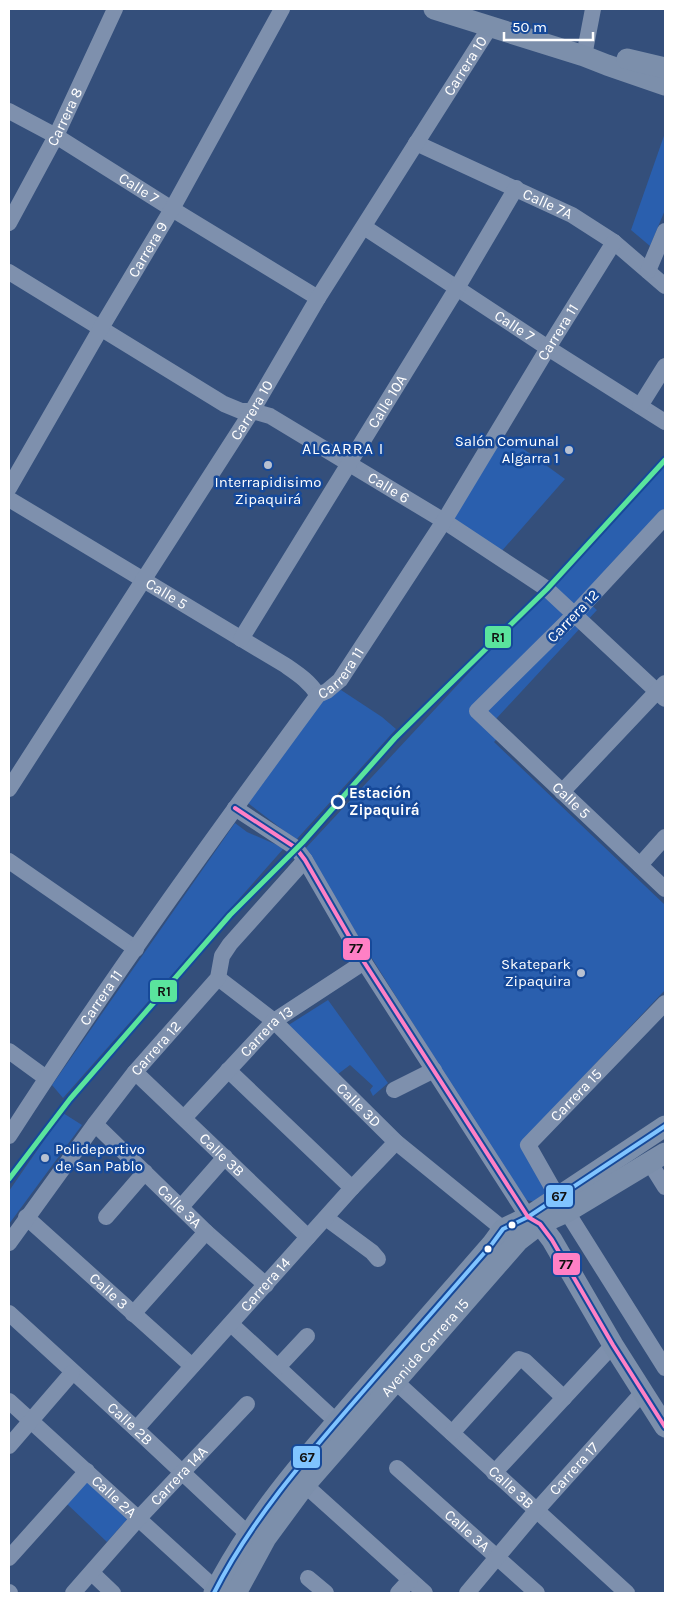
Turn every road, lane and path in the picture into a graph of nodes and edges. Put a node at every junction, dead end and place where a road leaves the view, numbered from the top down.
1 (116, 9) edge
2 (282, 9) edge
3 (434, 9) edge
4 (593, 9) edge
5 (457, 12) edge
6 (490, 27) junction
7 (584, 56) junction
8 (665, 68) edge
9 (665, 85) edge
10 (9, 111) edge
11 (56, 136) junction
12 (416, 143) junction
13 (516, 188) junction
14 (172, 210) junction
15 (9, 223) edge
16 (364, 227) junction
17 (665, 231) edge
18 (614, 242) junction
19 (648, 271) junction
20 (9, 272) edge
21 (665, 286) edge
22 (457, 288) junction
23 (318, 298) junction
24 (101, 328) junction
25 (548, 348) junction
26 (665, 366) edge
27 (640, 406) junction
28 (252, 411) junction
29 (665, 422) edge
30 (349, 462) junction
31 (9, 488) edge
32 (9, 499) edge
33 (664, 519) edge
34 (444, 520) junction
35 (142, 580) junction
36 (575, 614) junction
37 (241, 639) junction
38 (663, 691) edge
39 (318, 695) junction
40 (477, 711) joint
41 (9, 789) edge
42 (562, 792) junction
43 (235, 808) junction
44 (665, 837) edge
45 (305, 860) junction
46 (9, 861) edge
47 (640, 865) junction
48 (665, 889) edge
49 (136, 950) junction
50 (364, 962) junction
51 (218, 978) junction
52 (665, 1002) edge
53 (274, 1021) junction
54 (9, 1051) edge
55 (228, 1070) junction
56 (434, 1070) junction
57 (135, 1072) junction
58 (46, 1078) junction
59 (394, 1090) dead end
60 (184, 1118) junction
61 (95, 1124) junction
62 (665, 1126) edge
63 (9, 1136) edge
64 (396, 1142) junction
65 (225, 1157) junction
66 (658, 1158) edge
67 (145, 1172) junction
68 (665, 1187) edge
69 (352, 1188) junction
70 (562, 1204) junction
71 (181, 1206) junction
72 (26, 1216) junction
73 (106, 1217) dead end
74 (326, 1218) junction
75 (534, 1221) junction
76 (503, 1229) junction
77 (206, 1232) junction
78 (308, 1237) junction
79 (9, 1243) edge
80 (378, 1259) dead end
81 (266, 1285) junction
82 (9, 1313) edge
83 (133, 1314) junction
84 (231, 1324) junction
85 (307, 1336) dead end
86 (613, 1345) junction
87 (192, 1366) junction
88 (278, 1367) junction
89 (665, 1368) edge
90 (72, 1372) junction
91 (396, 1382) junction
92 (642, 1392) junction
93 (564, 1398) junction
94 (9, 1401) edge
95 (247, 1404) dead end
96 (31, 1421) junction
97 (337, 1422) junction
98 (665, 1427) edge
99 (136, 1429) junction
100 (452, 1433) junction
101 (9, 1446) edge
102 (397, 1468) dead end
103 (86, 1471) junction
104 (183, 1472) junction
105 (494, 1473) junction
106 (305, 1484) junction
107 (536, 1511) junction
108 (138, 1519) junction
109 (249, 1535) junction
110 (498, 1557) junction
111 (9, 1558) edge
112 (92, 1573) junction
113 (308, 1578) dead end
114 (410, 1580) junction
115 (73, 1593) edge
116 (114, 1593) edge
117 (221, 1593) edge
118 (326, 1593) edge
119 (398, 1593) edge
120 (425, 1593) edge
121 (467, 1593) edge
122 (537, 1593) edge
123 (627, 1593) edge

1 - 11 street, Carrera 8
2 - 14 street, Carrera 9
3 - 5 main road
4 - 7 street
5 - 6 main road
6 - 7 main road
6 - 12 street, Carrera 10
7 - 8 main road
7 - 9 main road
10 - 11 street, Calle 7
11 - 14 street, Calle 7
11 - 15 street, Carrera 8
12 - 13 street, Calle 7A
12 - 16 street, Carrera 10
13 - 18 street, Calle 7A
13 - 22 street, Calle 10A
14 - 23 street, Calle 7
14 - 24 street, Carrera 9
16 - 22 street, Calle 7
16 - 23 street, Carrera 10
17 - 19 street
18 - 19 street, Calle 7A
18 - 25 street, Carrera 11
19 - 21 street, Calle 7A
20 - 24 street, Calle 6
22 - 25 street, Calle 7
22 - 30 street, Calle 10A
23 - 28 street, Carrera 10
24 - 28 street, Calle 6
24 - 31 street, Carrera 9
25 - 27 street, Calle 7
25 - 34 street, Carrera 11
26 - 27 street
27 - 29 street, Calle 7
28 - 30 street, Calle 6
28 - 35 street, Carrera 10
30 - 34 street, Calle 6
30 - 37 street, Calle 10A
32 - 35 street, Calle 5
33 - 36 street, Carrera 12
34 - 36 street, Calle 6
34 - 39 street, Carrera 11
35 - 37 street, Calle 5
35 - 41 street, Carrera 10
36 - 38 street, Calle 6
36 - 40 street, Carrera 12
37 - 39 street, Calle 5
38 - 42 street
39 - 43 street, Carrera 11
40 - 42 street, Calle 5
42 - 47 street, Calle 5
43 - 45 street
43 - 49 street, Carrera 11
44 - 47 street
45 - 50 street
45 - 51 street, Carrera 12
46 - 49 street
47 - 48 street, Calle 5
49 - 58 street, Carrera 11
50 - 53 street, Carrera 13
50 - 56 street
51 - 53 street, Calle 3D
51 - 57 street, Carrera 12
52 - 70 street, Carrera 15
53 - 55 street, Carrera 13
53 - 64 street, Calle 3D
54 - 58 street
55 - 60 street, Carrera 13
55 - 69 street
56 - 59 street
56 - 75 street
57 - 60 street, Calle 3B
57 - 61 street, Carrera 12
58 - 63 street, Carrera 11
60 - 65 street, Calle 3B
61 - 67 street, Calle 3A
61 - 72 street, Carrera 12
62 - 70 main road, Avenida Carrera 15
64 - 69 street, Carrera 14
64 - 76 street, Calle 3D
65 - 71 street
65 - 78 street, Calle 3B
66 - 68 street
66 - 70 main road, Avenida Carrera 15
67 - 71 street, Calle 3A
67 - 73 street
69 - 74 street, Carrera 14
70 - 75 main road, Avenida Carrera 15
70 - 89 street, Carrera 15
71 - 77 street, Calle 3A
72 - 79 street, Carrera 12
72 - 83 street, Calle 3
74 - 78 street, Carrera 14
74 - 80 street
75 - 76 main road, Avenida Carrera 15
75 - 86 main road
75 - 91 main road, Avenida Carrera 15
76 - 97 main road, Avenida Carrera 15
77 - 81 street, Calle 3A
77 - 83 street
78 - 81 street, Carrera 14
81 - 84 street, Carrera 14
82 - 90 street, Calle 2B
83 - 87 street, Calle 3
84 - 87 street, Carrera 14
84 - 88 street
85 - 88 street
86 - 92 main road
86 - 93 street
87 - 99 street, Carrera 14
88 - 97 street
90 - 96 street
90 - 99 street, Calle 2B
91 - 100 street, Calle 3B
91 - 106 main road, Avenida Carrera 15
92 - 98 main road
92 - 107 street, Carrera 17
93 - 100 street
93 - 105 street
94 - 96 street, Calle 2A
95 - 104 street, Carrera 14A
96 - 101 street
96 - 103 street, Calle 2A
97 - 109 main road, Avenida Carrera 15
99 - 104 street, Calle 2B
100 - 105 street, Calle 3B
102 - 110 street, Calle 3A
103 - 108 street, Calle 2A
103 - 111 street
104 - 108 street, Carrera 14A
104 - 109 street, Calle 2B
105 - 107 street, Calle 3B
106 - 114 street
106 - 117 main road, Avenida Carrera 15
107 - 110 street, Carrera 17
107 - 123 street, Calle 3B
108 - 112 street, Carrera 14A
108 - 117 street, Calle 2A
109 - 117 main road, Avenida Carrera 15
110 - 121 street, Carrera 17
110 - 122 street, Calle 3A
112 - 115 street, Carrera 14A
112 - 116 street
113 - 118 street
114 - 119 street
114 - 120 street

